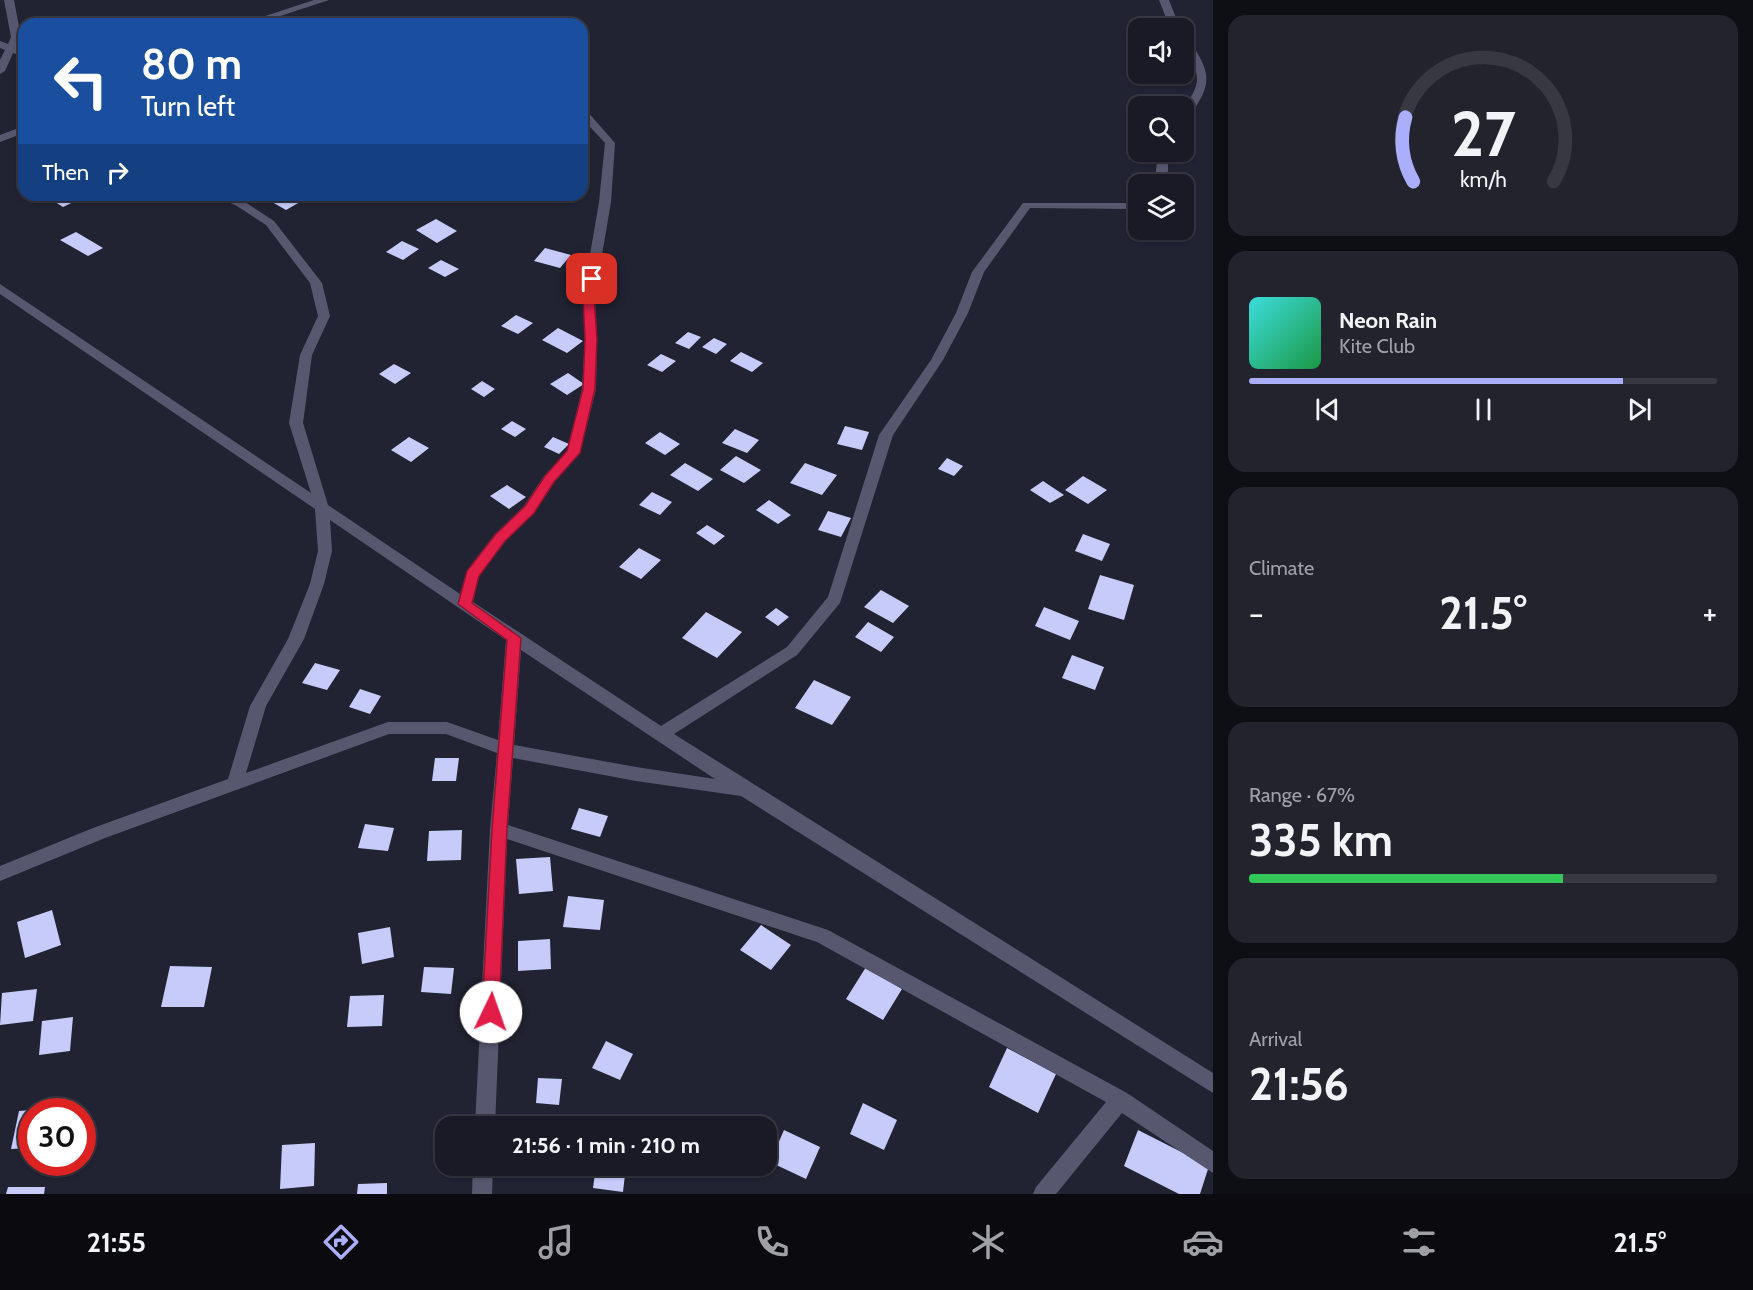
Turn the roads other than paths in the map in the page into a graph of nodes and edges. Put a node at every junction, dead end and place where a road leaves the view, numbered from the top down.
1 (9, 0) edge
2 (324, 0) edge
3 (1164, 0) edge
4 (266, 18) edge
5 (1170, 18) edge
6 (0, 44) edge
7 (11, 47) junction
8 (18, 51) edge
9 (1194, 55) edge
10 (0, 71) edge
11 (1194, 103) edge
12 (588, 119) edge
13 (18, 132) edge
14 (0, 139) edge
15 (234, 201) edge
16 (1128, 206) edge
17 (0, 288) edge
18 (322, 507) junction
19 (465, 604) junction
20 (514, 638) junction
21 (662, 734) junction
22 (506, 750) junction
23 (236, 783) junction
24 (746, 790) junction
25 (499, 829) junction
26 (0, 874) edge
27 (1213, 1084) edge
28 (1120, 1100) junction
29 (485, 1116) edge
30 (1213, 1163) edge
31 (483, 1176) edge
32 (482, 1194) edge
33 (1043, 1194) edge

1 - 7 street
2 - 4 street
3 - 5 street
6 - 7 street
7 - 8 street
7 - 10 street
9 - 11 street
12 - 19 street
13 - 14 street
15 - 18 street
16 - 21 street
17 - 18 street
18 - 19 street
18 - 23 street
19 - 20 street
20 - 21 street
20 - 22 street
21 - 24 street
22 - 23 street
22 - 24 street
22 - 25 street
23 - 26 street
24 - 27 street
25 - 28 street
25 - 29 street
28 - 30 street
28 - 33 street
31 - 32 street

